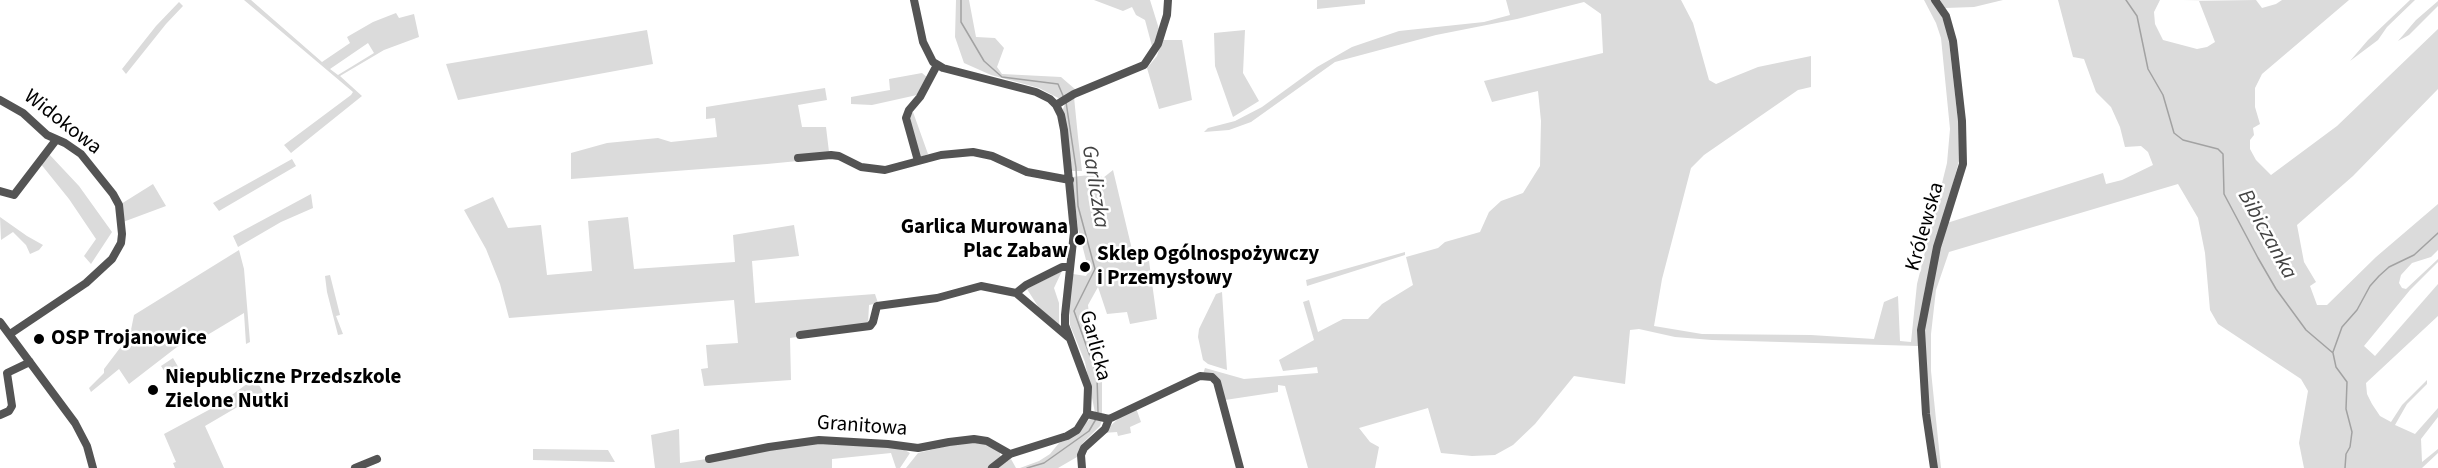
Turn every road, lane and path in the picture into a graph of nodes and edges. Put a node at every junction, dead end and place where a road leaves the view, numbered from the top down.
1 (914, 0) edge
2 (1168, 0) edge
3 (1935, 0) edge
4 (937, 65) junction
5 (0, 100) edge
6 (1062, 101) junction
7 (56, 140) junction
8 (798, 158) dead end
9 (918, 161) junction
10 (1072, 176) junction
11 (0, 191) edge
12 (1070, 267) junction
13 (1016, 293) junction
14 (0, 322) edge
15 (10, 334) junction
16 (800, 335) dead end
17 (1071, 340) junction
18 (30, 362) junction
19 (1090, 415) junction
20 (0, 416) edge
21 (1106, 419) junction
22 (1010, 454) junction
23 (378, 459) dead end
24 (709, 459) dead end
25 (93, 468) edge
26 (355, 468) edge
27 (992, 468) edge
28 (1082, 468) edge
29 (1240, 468) edge
30 (1934, 468) edge

1 - 4 street
2 - 6 street
3 - 30 street, Królewska
4 - 6 street
4 - 9 street
5 - 7 street, Widokowa
6 - 10 street, Garlicka
7 - 11 street
7 - 15 street, Widokowa
8 - 9 street
9 - 10 street
10 - 12 street, Garlicka
12 - 13 street
12 - 17 street, Garlicka
13 - 16 street
13 - 17 street
14 - 15 street
15 - 18 street
17 - 19 street, Garlicka
18 - 20 street
18 - 25 street
19 - 21 street
19 - 22 street, Garlicka
21 - 28 street
21 - 29 street
22 - 24 street, Granitowa
22 - 27 street, Garlicka
23 - 26 street

